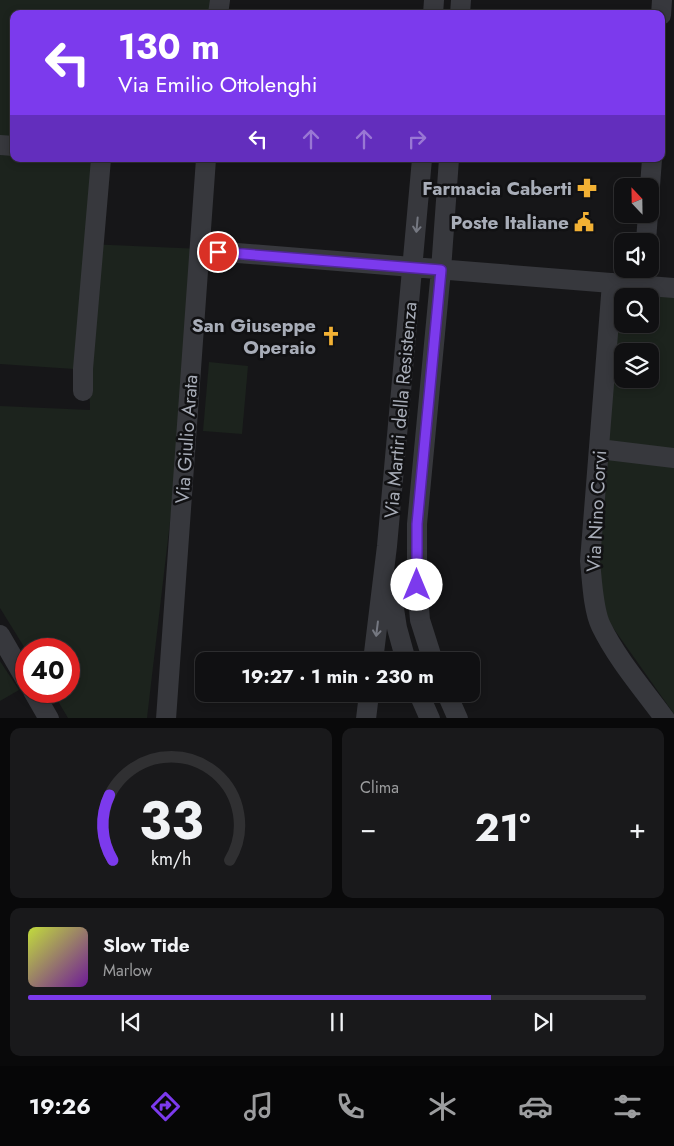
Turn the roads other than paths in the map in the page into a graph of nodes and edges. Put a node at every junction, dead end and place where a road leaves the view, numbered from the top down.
1 (101, 162) edge
2 (206, 162) edge
3 (422, 162) edge
4 (449, 162) edge
5 (652, 162) edge
6 (651, 178) edge
7 (200, 250) junction
8 (413, 268) junction
9 (441, 270) junction
10 (639, 278) edge
11 (647, 278) edge
12 (612, 283) junction
13 (674, 288) edge
14 (83, 391) dead end
15 (599, 449) junction
16 (674, 458) edge
17 (387, 546) junction
18 (0, 635) edge
19 (374, 652) edge
20 (404, 652) edge
21 (430, 652) edge
22 (15, 661) edge
23 (368, 702) edge
24 (423, 702) edge
25 (451, 702) edge
26 (40, 703) edge
27 (49, 718) edge
28 (166, 718) edge
29 (366, 718) edge
30 (430, 718) edge
31 (458, 718) edge
32 (665, 718) edge

1 - 14 street
2 - 7 street, Via Giulio Arata
3 -> 8 street, Via Martiri della Resistenza
4 - 9 street, Via Martiri della Resistenza
5 - 6 street
7 - 8 street
7 - 28 street, Via Giulio Arata
8 - 9 street
8 - 17 street, Via Martiri della Resistenza
9 - 12 street
9 - 21 street, Via Martiri della Resistenza
10 - 12 street
11 - 13 street
12 - 15 street, Via Nino Corvi
15 - 16 street
15 - 32 street, Via Nino Corvi
17 -> 19 street, Via Martiri della Resistenza
17 - 20 street
18 - 22 street
23 - 29 street
24 - 30 street
25 - 31 street
26 - 27 street

